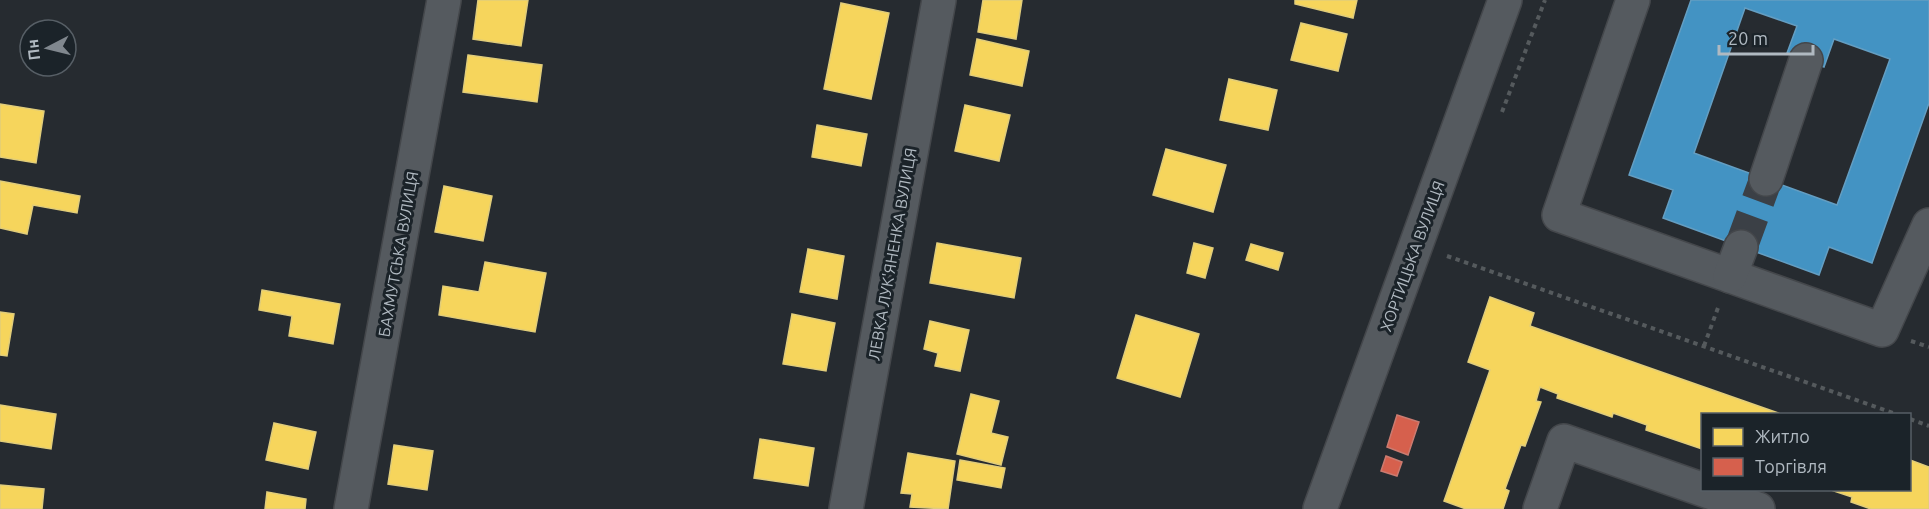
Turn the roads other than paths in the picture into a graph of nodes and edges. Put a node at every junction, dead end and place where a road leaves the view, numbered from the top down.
1 (444, 0) edge
2 (939, 0) edge
3 (1633, 0) edge
4 (1503, 1) edge
5 (1806, 60) dead end
6 (1766, 178) tunnel mouth
7 (1929, 225) edge
8 (1701, 489) edge
9 (1707, 491) edge
10 (351, 509) edge
11 (846, 509) edge
12 (1320, 509) edge
13 (1540, 509) edge
14 (1758, 509) edge

1 - 10 street, БАХМУТСЬКА ВУЛИЦЯ
2 - 11 street, ЛЕВКА ЛУК'ЯНЕНКА ВУЛИЦЯ
3 - 7 street
4 - 12 street, ХОРТИЦЬКА ВУЛИЦЯ
5 - 6 street
8 - 13 street
9 - 14 street

